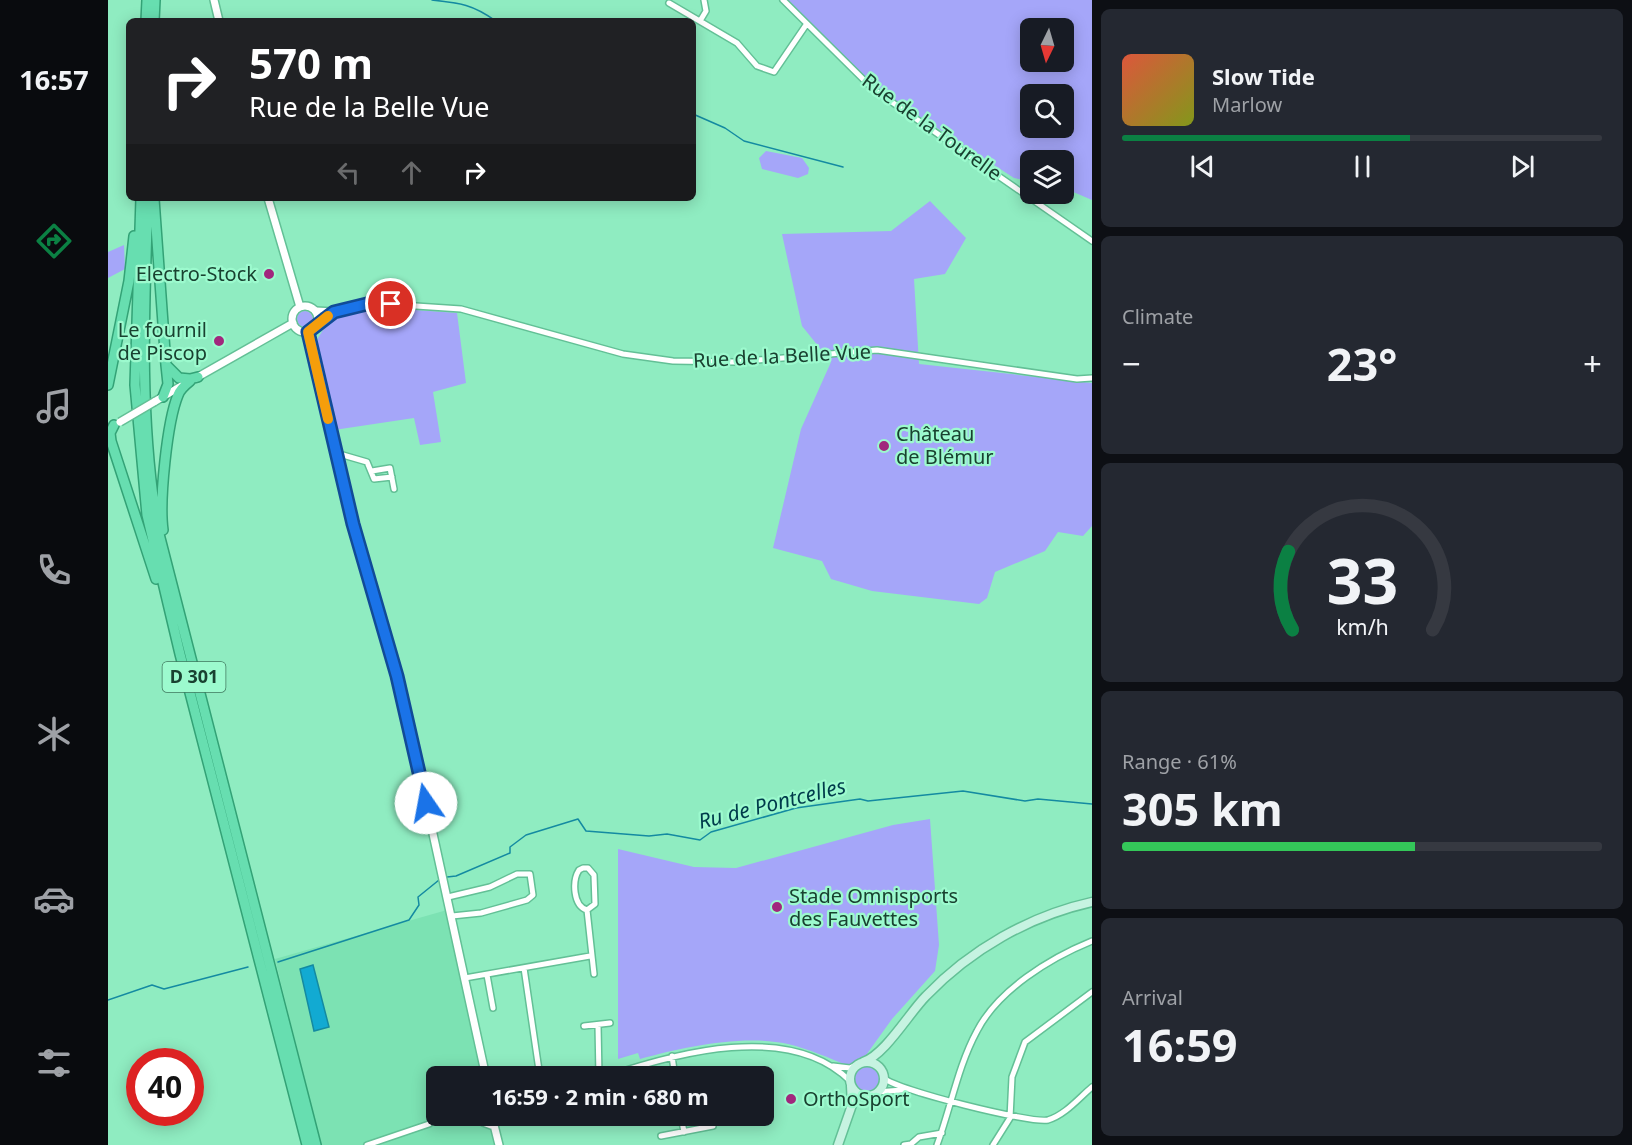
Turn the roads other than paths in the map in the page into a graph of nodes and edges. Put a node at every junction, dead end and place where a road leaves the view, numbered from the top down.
1 (147, 0) edge
2 (155, 0) edge
3 (214, 0) edge
4 (704, 0) edge
5 (783, 0) edge
6 (669, 3) dead end
7 (146, 18) edge
8 (154, 18) edge
9 (218, 18) edge
10 (695, 18) edge
11 (696, 19) edge
12 (700, 21) junction
13 (806, 25) junction
14 (139, 201) edge
15 (139, 201) edge
16 (148, 201) edge
17 (154, 201) edge
18 (269, 201) edge
19 (1092, 241) edge
20 (300, 307) junction
21 (316, 310) junction
22 (334, 312) junction
23 (293, 323) junction
24 (318, 324) junction
25 (308, 332) junction
26 (166, 365) junction
27 (1092, 378) edge
28 (194, 379) junction
29 (108, 385) edge
30 (158, 399) junction
31 (108, 416) edge
32 (173, 416) junction
33 (114, 426) edge
34 (108, 451) edge
35 (336, 453) junction
36 (118, 463) junction
37 (394, 489) dead end
38 (174, 600) junction
39 (177, 644) junction
40 (448, 897) junction
41 (1092, 902) edge
42 (587, 910) junction
43 (452, 916) junction
44 (1092, 941) edge
45 (590, 956) junction
46 (524, 968) junction
47 (594, 974) dead end
48 (487, 975) junction
49 (465, 978) junction
50 (1092, 992) edge
51 (494, 1008) dead end
52 (610, 1023) dead end
53 (598, 1025) junction
54 (584, 1026) dead end
55 (887, 1043) junction
56 (672, 1056) junction
57 (861, 1063) junction
58 (829, 1065) junction
59 (484, 1066) edge
60 (538, 1066) edge
61 (599, 1066) edge
62 (640, 1066) edge
63 (673, 1066) edge
64 (881, 1069) junction
65 (884, 1078) junction
66 (851, 1083) junction
67 (1092, 1087) edge
68 (906, 1090) junction
69 (874, 1094) junction
70 (953, 1100) junction
71 (1010, 1115) junction
72 (426, 1125) edge
73 (494, 1126) edge
74 (683, 1126) edge
75 (712, 1126) dead end
76 (684, 1131) junction
77 (942, 1133) junction
78 (662, 1136) dead end
79 (308, 1145) edge
80 (316, 1145) edge
81 (367, 1145) edge
82 (499, 1145) edge
83 (840, 1145) edge
84 (904, 1145) edge
85 (937, 1145) edge
86 (993, 1145) edge

1 - 7 highway
2 - 8 highway
3 - 9 street
4 - 12 street
5 - 13 street, Rue de la Tourelle
6 - 10 street
11 - 12 street
12 - 13 street
13 - 19 street, Rue de la Tourelle
14 - 29 highway
15 - 39 highway, D 301
16 - 38 highway, D 301
17 - 26 highway
18 - 20 street
20 - 21 street
20 - 23 street
21 - 22 street, Rue de la Belle Vue
21 - 24 street
22 - 24 street, Rue de la Belle Vue
22 - 27 street, Rue de la Belle Vue
23 - 25 street
23 - 28 street
24 - 25 street
25 - 35 street
26 - 28 highway
26 - 30 highway
28 - 30 street
28 - 32 highway
30 - 32 highway
30 - 33 street, bridge
31 - 33 highway
32 - 38 highway
33 - 36 highway
34 - 36 highway
35 - 37 street
35 - 40 street
36 - 39 highway
38 - 80 highway, D 301
39 - 79 highway, D 301
40 - 43 street
40 - 43 street
41 - 55 main road
42 - 42 street
42 - 45 street
43 - 49 street
44 - 70 street
45 - 46 street
45 - 47 street
46 - 48 street
46 - 60 street
48 - 49 street
48 - 51 street
49 - 59 street
50 - 71 street
52 - 53 street
53 - 54 street
53 - 61 street
55 - 57 main road
55 - 64 main road
56 - 58 street
56 - 62 street
56 - 63 street
57 - 58 street
57 - 64 main road
57 - 66 main road
58 - 66 street
64 - 65 main road
65 - 68 street
65 - 69 main road
66 - 69 main road
66 - 83 main road
67 - 71 street
68 - 69 street
68 - 70 street
69 - 83 main road
70 - 71 street
70 - 77 street
71 - 86 street
72 - 81 street
73 - 82 street
74 - 76 street
75 - 76 street
76 - 78 street
77 - 84 street
77 - 85 street

